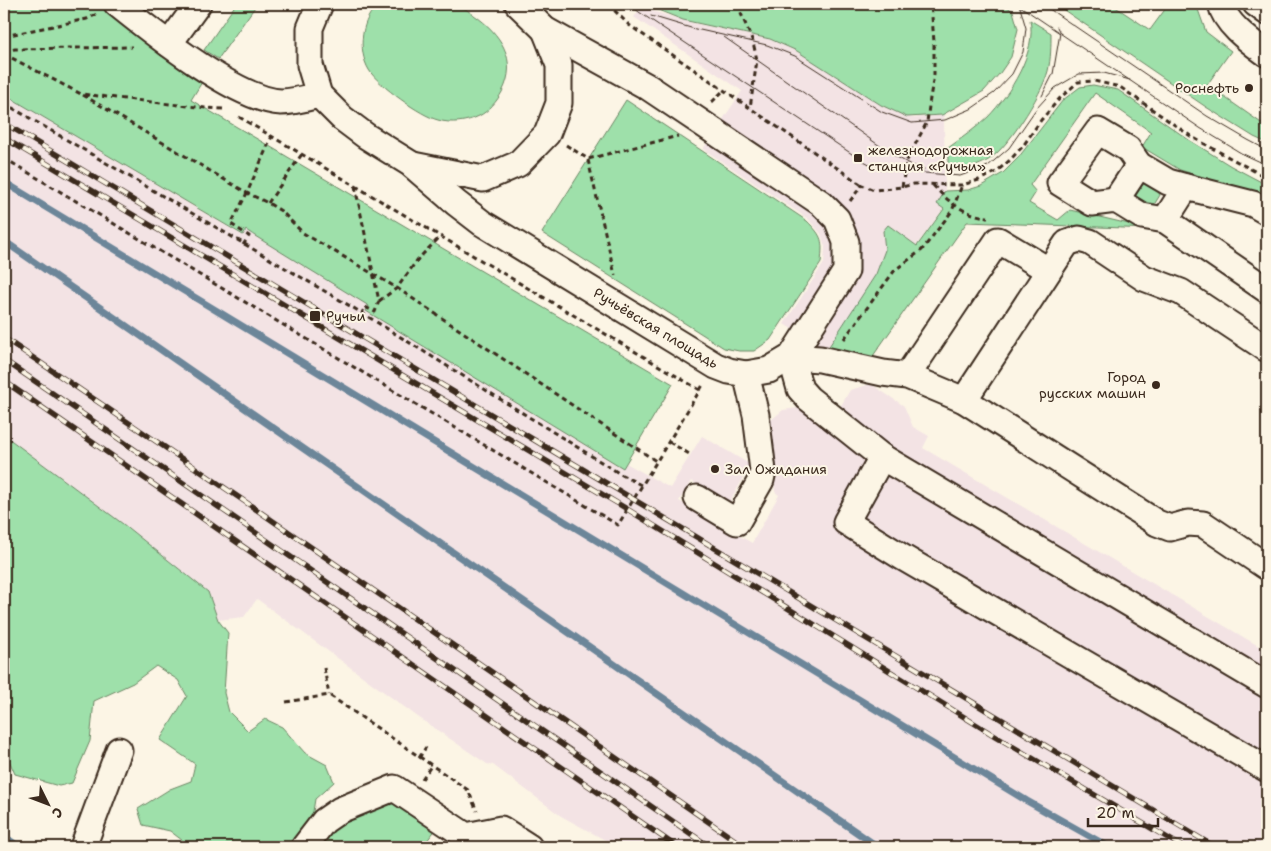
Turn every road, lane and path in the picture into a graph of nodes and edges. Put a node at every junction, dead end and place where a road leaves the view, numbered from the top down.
1 (118, 4) edge
2 (198, 4) edge
3 (320, 4) edge
4 (518, 4) edge
5 (608, 4) edge
6 (737, 4) edge
7 (931, 4) edge
8 (1221, 4) edge
9 (1256, 4) edge
10 (1267, 12) edge
11 (545, 30) junction
12 (4, 36) edge
13 (170, 44) junction
14 (4, 53) edge
15 (1267, 54) edge
16 (724, 90) junction
17 (81, 94) junction
18 (319, 95) junction
19 (4, 103) edge
20 (750, 108) junction
21 (224, 109) dead end
22 (232, 113) dead end
23 (696, 119) junction
24 (547, 134) junction
25 (272, 136) junction
26 (302, 154) junction
27 (4, 158) edge
28 (588, 159) junction
29 (411, 164) junction
30 (1139, 165) junction
31 (1267, 178) edge
32 (862, 184) junction
33 (932, 184) junction
34 (355, 185) junction
35 (962, 185) junction
36 (902, 187) junction
37 (1186, 187) junction
38 (247, 193) junction
39 (1116, 200) junction
40 (268, 203) junction
41 (954, 205) junction
42 (1267, 212) edge
43 (993, 218) dead end
44 (837, 219) junction
45 (1165, 220) junction
46 (442, 236) junction
47 (243, 245) junction
48 (1048, 270) junction
49 (375, 275) junction
50 (397, 288) junction
51 (1267, 290) edge
52 (379, 301) junction
53 (613, 304) junction
54 (362, 313) junction
55 (1267, 349) edge
56 (791, 357) junction
57 (820, 359) junction
58 (716, 366) junction
59 (746, 374) junction
60 (907, 376) junction
61 (700, 390) junction
62 (964, 400) junction
63 (669, 442) junction
64 (691, 455) dead end
65 (882, 457) junction
66 (656, 462) junction
67 (641, 485) junction
68 (697, 498) dead end
69 (1267, 568) edge
70 (324, 668) dead end
71 (1267, 685) edge
72 (329, 695) junction
73 (286, 702) dead end
74 (426, 747) dead end
75 (119, 750) dead end
76 (419, 758) junction
77 (1267, 769) edge
78 (486, 832) junction
79 (84, 847) edge
80 (304, 847) edge
81 (529, 847) edge

1 - 12 path
1 - 13 street
2 - 13 street
3 - 18 street, Ручьёвская площадь
4 - 11 street, Ручьёвская площадь
5 - 16 path
6 - 20 path
7 - 36 path
8 - 15 street
9 - 10 street
11 - 23 street, Ручьёвская площадь
11 - 24 street, Ручьёвская площадь
13 - 14 path
13 - 18 street
14 - 17 path
16 - 20 path
16 - 23 path
17 - 21 path
17 - 38 path
18 - 29 street, Ручьёвская площадь
19 - 47 path
20 - 32 path
22 - 25 path
23 - 28 path
23 - 44 street, Ручьёвская площадь
24 - 28 path
24 - 29 street, Ручьёвская площадь
25 - 26 path
25 - 38 path
26 - 34 path
26 - 40 path
27 - 67 path
28 - 53 path
29 - 53 street, Ручьёвская площадь
30 - 37 street
30 - 39 street
30 - 39 street
31 - 35 path
32 - 36 path
32 - 44 path
33 - 35 path
33 - 36 path
33 - 41 path
34 - 46 path
34 - 49 path
35 - 41 path
37 - 42 street
37 - 45 street
38 - 40 path
38 - 47 path
39 - 45 street
40 - 49 path
41 - 43 path
41 - 57 path
44 - 56 street, Ручьёвская площадь
45 - 51 street
46 - 50 path
46 - 61 path
47 - 54 path
48 - 55 street
48 - 60 street
48 - 62 street
49 - 50 path
49 - 52 path
50 - 52 path
50 - 66 path
52 - 54 path
53 - 58 street, Ручьёвская площадь
54 - 67 path
56 - 57 street
56 - 59 street, Ручьёвская площадь
56 - 65 street
57 - 60 street
58 - 59 street, Ручьёвская площадь
58 - 61 path
59 - 68 street
60 - 62 street
61 - 63 path
62 - 69 street
63 - 64 path
63 - 66 path
65 - 71 street
65 - 77 street
66 - 67 path
70 - 72 path
72 - 73 path
72 - 76 path
74 - 76 path
75 - 79 street
76 - 78 path
78 - 80 street
78 - 81 street

